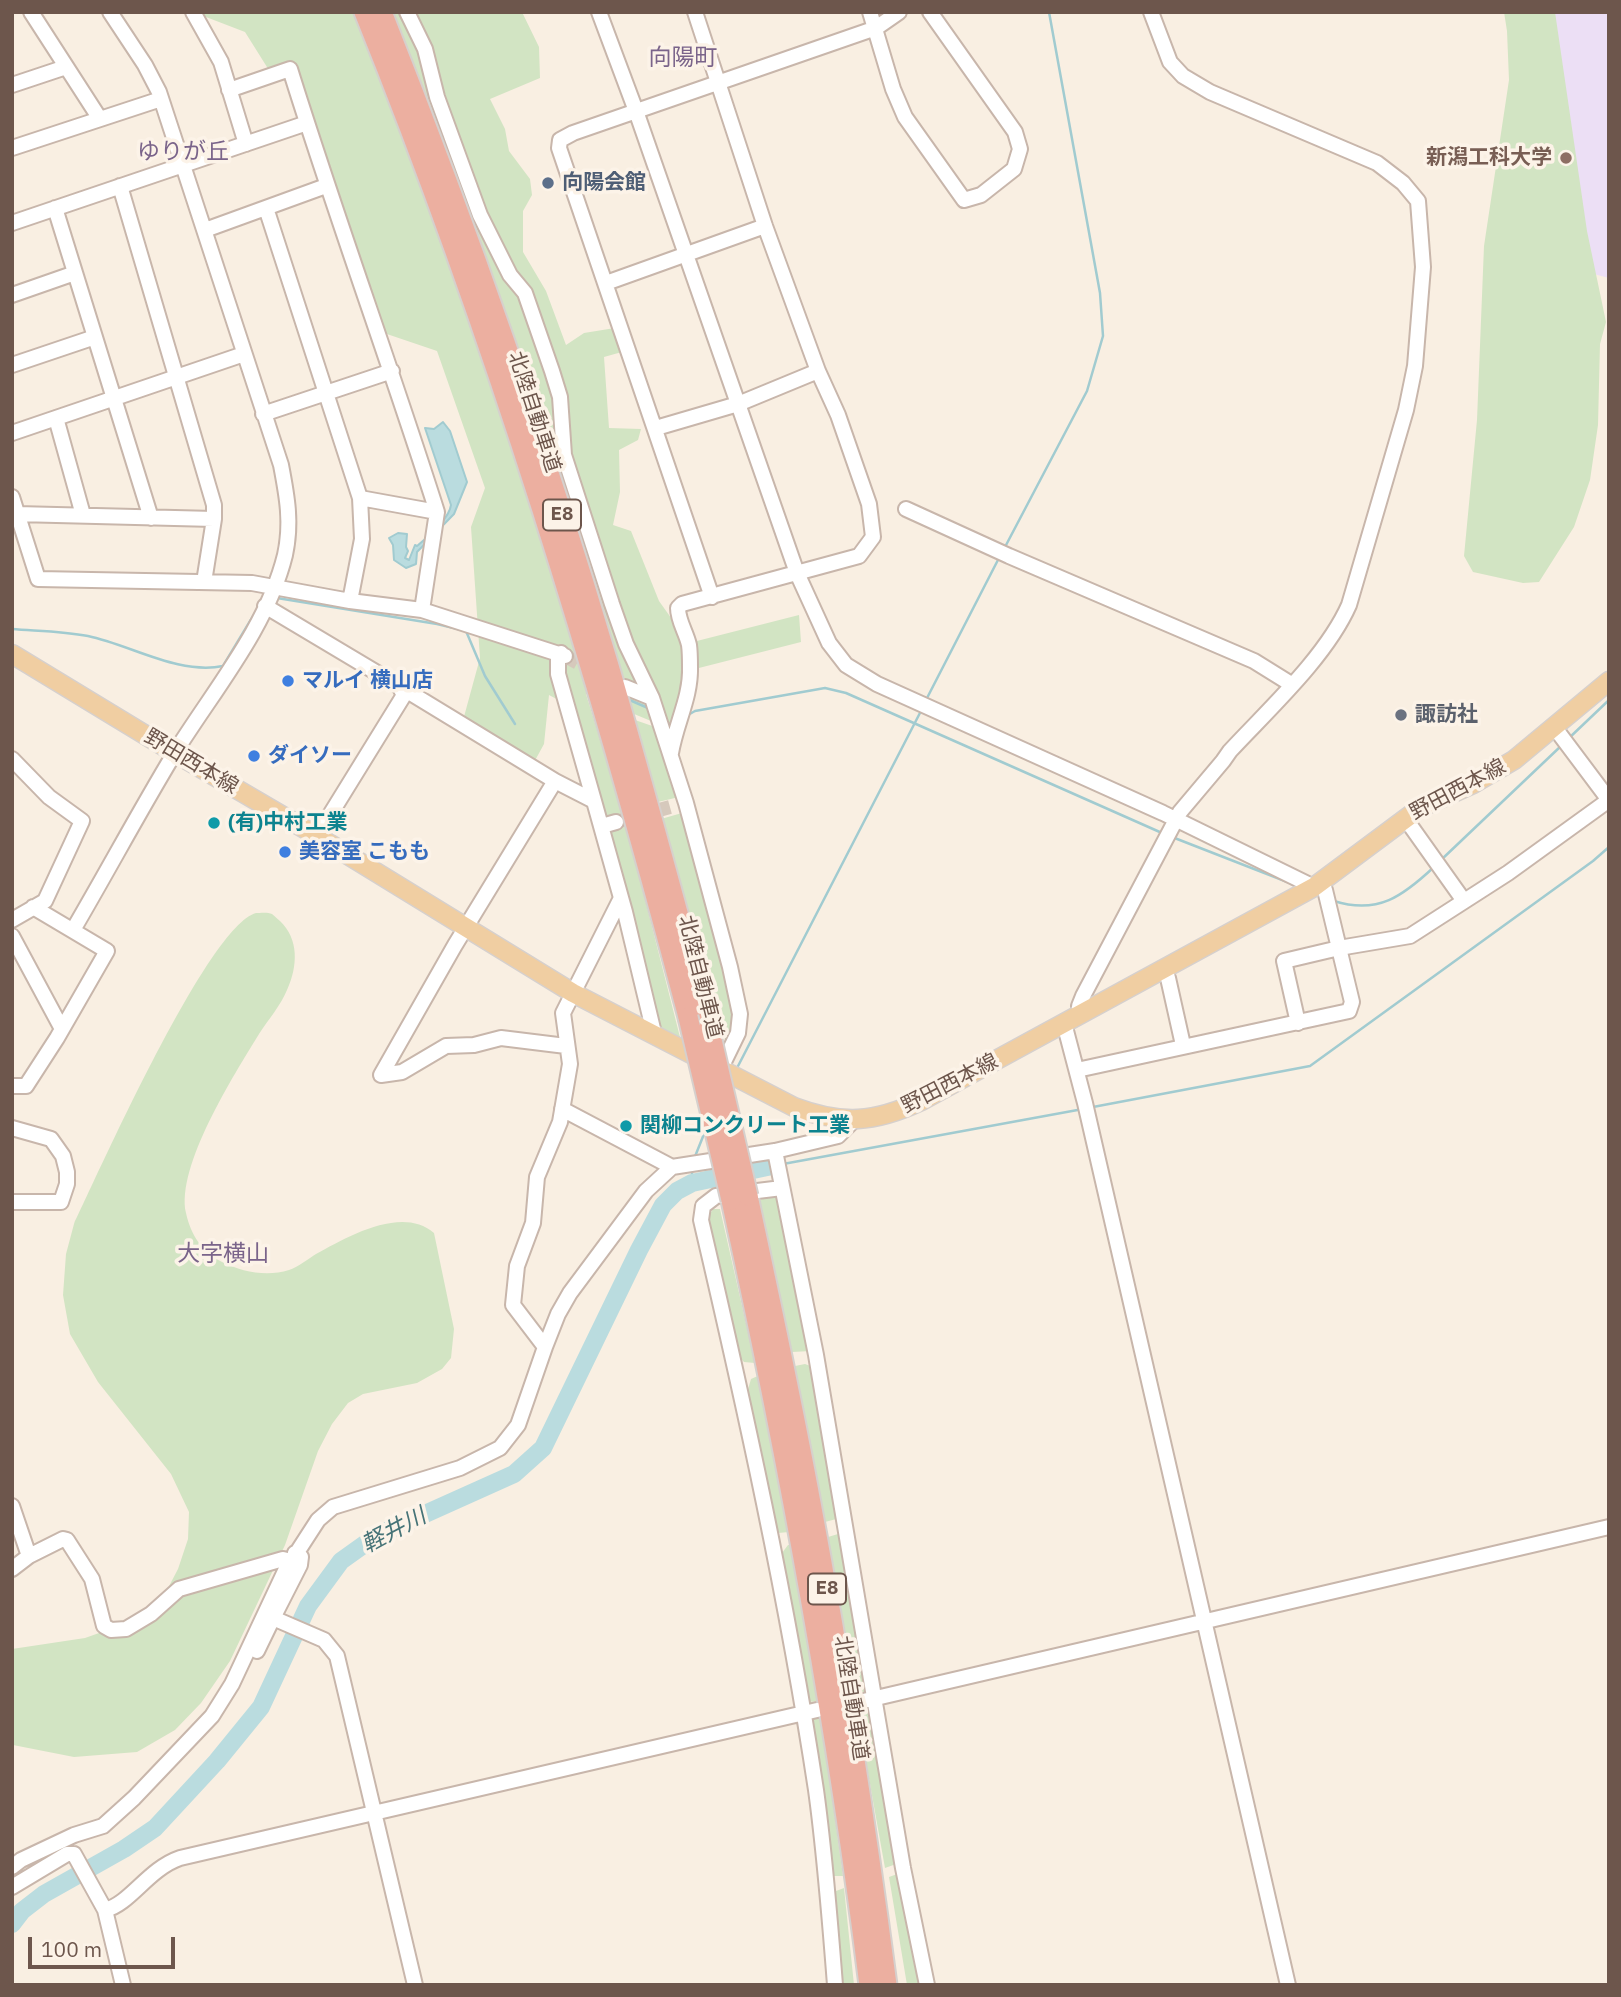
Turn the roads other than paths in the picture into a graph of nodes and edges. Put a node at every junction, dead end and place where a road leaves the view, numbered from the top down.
1 (31, 12) edge
2 (110, 12) edge
3 (194, 12) edge
4 (364, 12) edge
5 (383, 12) edge
6 (407, 12) edge
7 (599, 12) edge
8 (695, 12) edge
9 (870, 12) edge
10 (899, 12) edge
11 (930, 12) edge
12 (1150, 12) edge
13 (876, 28) junction
14 (65, 67) junction
15 (719, 83) junction
16 (12, 85) edge
17 (229, 90) junction
18 (161, 99) junction
19 (636, 111) junction
20 (100, 119) junction
21 (307, 123) junction
22 (246, 144) junction
23 (12, 148) edge
24 (185, 165) junction
25 (120, 186) junction
26 (326, 186) junction
27 (55, 208) junction
28 (266, 208) junction
29 (12, 223) edge
30 (765, 226) junction
31 (205, 230) junction
32 (685, 255) junction
33 (75, 273) junction
34 (606, 283) junction
35 (12, 295) edge
36 (95, 337) junction
37 (244, 354) junction
38 (12, 365) edge
39 (392, 371) junction
40 (818, 371) junction
41 (176, 376) junction
42 (326, 394) junction
43 (114, 397) junction
44 (738, 404) junction
45 (263, 414) junction
46 (57, 418) junction
47 (656, 428) junction
48 (12, 433) edge
49 (12, 498) edge
50 (360, 498) junction
51 (906, 509) dead end
52 (437, 512) junction
53 (18, 514) junction
54 (83, 515) junction
55 (151, 518) junction
56 (214, 519) junction
57 (797, 573) junction
58 (204, 582) junction
59 (270, 597) junction
60 (712, 597) junction
61 (350, 601) junction
62 (422, 610) junction
63 (12, 654) edge
64 (1609, 681) edge
65 (1292, 684) junction
66 (399, 686) junction
67 (625, 687) dead end
68 (653, 701) junction
69 (1563, 737) junction
70 (175, 753) junction
71 (671, 754) junction
72 (12, 758) edge
73 (555, 781) junction
74 (1609, 800) edge
75 (594, 801) junction
76 (686, 803) junction
77 (670, 807) tunnel mouth
78 (1405, 818) junction
79 (1176, 820) junction
80 (317, 836) junction
81 (1317, 885) junction
82 (621, 898) junction
83 (1464, 901) junction
84 (33, 907) junction
85 (12, 920) edge
86 (465, 929) junction
87 (73, 930) junction
88 (12, 936) edge
89 (1339, 947) junction
90 (1163, 969) junction
91 (573, 993) junction
92 (1083, 1013) junction
93 (1064, 1023) junction
94 (1298, 1023) junction
95 (62, 1029) junction
96 (654, 1034) junction
97 (1183, 1045) junction
98 (566, 1046) junction
99 (720, 1070) junction
100 (1077, 1070) junction
101 (12, 1086) edge
102 (562, 1109) junction
103 (853, 1121) junction
104 (12, 1128) edge
105 (777, 1159) junction
106 (679, 1165) junction
107 (782, 1188) junction
108 (739, 1198) junction
109 (12, 1202) edge
110 (545, 1348) junction
111 (12, 1506) edge
112 (1609, 1527) edge
113 (29, 1556) junction
114 (293, 1557) junction
115 (12, 1569) edge
116 (278, 1620) junction
117 (1204, 1621) junction
118 (232, 1684) junction
119 (875, 1698) junction
120 (859, 1702) dead end
121 (817, 1710) dead end
122 (802, 1713) junction
123 (375, 1812) junction
124 (12, 1867) edge
125 (12, 1886) edge
126 (105, 1910) junction
127 (123, 1985) edge
128 (415, 1985) edge
129 (835, 1985) edge
130 (869, 1985) edge
131 (887, 1985) edge
132 (927, 1985) edge
133 (1288, 1985) edge

1 - 14 street
2 - 18 street
3 - 17 street
4 - 108 highway, 北陸自動車道 / E8, bridge
5 - 108 highway, 北陸自動車道 / E8, bridge
6 - 68 street
7 - 19 street
8 - 15 street
9 - 13 street
10 - 13 street
11 - 13 street
12 - 65 street
13 - 15 street
14 - 16 street
14 - 20 street
15 - 19 street
15 - 30 street
17 - 21 street
17 - 22 street
18 - 20 street
18 - 24 street
19 - 32 street
19 - 34 street
20 - 23 street
21 - 22 street
21 - 26 street
22 - 24 street
24 - 25 street
24 - 31 street
25 - 27 street
25 - 41 street
26 - 28 street
26 - 39 street
27 - 29 street
27 - 33 street
28 - 31 street
28 - 42 street
30 - 32 street
30 - 40 street
31 - 37 street
32 - 34 street
32 - 44 street
33 - 35 street
33 - 36 street
34 - 47 street
36 - 38 street
36 - 43 street
37 - 41 street
37 - 45 street
39 - 42 street
39 - 52 street
40 - 44 street
40 - 57 street
41 - 43 street
41 - 56 street
42 - 45 street
42 - 50 street
43 - 46 street
43 - 55 street
44 - 47 street
44 - 57 street
45 - 59 street
46 - 48 street
46 - 54 street
47 - 60 street
49 - 53 street
50 - 52 street
50 - 61 street
51 - 65 street
52 - 62 street
53 - 54 street
53 - 58 street
54 - 55 street
55 - 56 street
56 - 58 street
57 - 60 street
57 - 79 street
58 - 59 street
59 - 61 street
59 - 66 street
59 - 70 street
60 - 71 street
61 - 62 street
62 - 75 street
63 - 70 main road, 野田西本線
64 - 69 main road, 野田西本線
65 - 79 street
66 - 73 street
66 - 80 street
67 - 68 street
68 - 71 street
69 - 74 street
69 - 78 main road, 野田西本線
70 - 80 main road, 野田西本線
70 - 87 street
71 - 76 street
72 - 84 street
73 - 75 street
73 - 86 street
74 - 83 street
75 - 82 street
76 - 77 street
76 - 99 street
78 - 81 main road, 野田西本線
78 - 83 street
79 - 81 street
79 - 92 street
80 - 86 main road, 野田西本線
81 - 89 street
81 - 90 main road, 野田西本線
82 - 91 street
82 - 96 street
83 - 89 street
84 - 85 street
84 - 87 street
86 - 91 main road, 野田西本線
86 - 98 street
87 - 95 street
88 - 95 street
89 - 94 street
89 - 94 street
90 - 92 main road, 野田西本線
90 - 97 street
91 - 96 main road, 野田西本線
91 - 98 street
92 - 93 main road, 野田西本線
93 - 100 street
93 - 103 main road, 野田西本線
94 - 97 street
95 - 101 street
96 - 99 main road, 野田西本線
97 - 100 street
98 - 102 street
99 - 103 main road, 野田西本線
100 - 117 street
102 - 106 street
102 - 110 street
103 - 105 street
104 - 109 street
105 - 106 street
105 - 107 street
106 - 110 street
107 - 119 street
107 - 122 street
108 - 130 highway, 北陸自動車道 / E8
108 - 131 highway, 北陸自動車道 / E8
110 - 114 street
111 - 113 street
112 - 117 street
113 - 114 street
113 - 115 street
114 - 116 street
114 - 118 street
116 - 118 street
116 - 123 street
117 - 119 street
117 - 133 street
118 - 124 street
119 - 120 street
119 - 132 street
121 - 122 street
122 - 123 street
122 - 129 street
123 - 126 street
123 - 128 street
125 - 126 street
126 - 127 street

